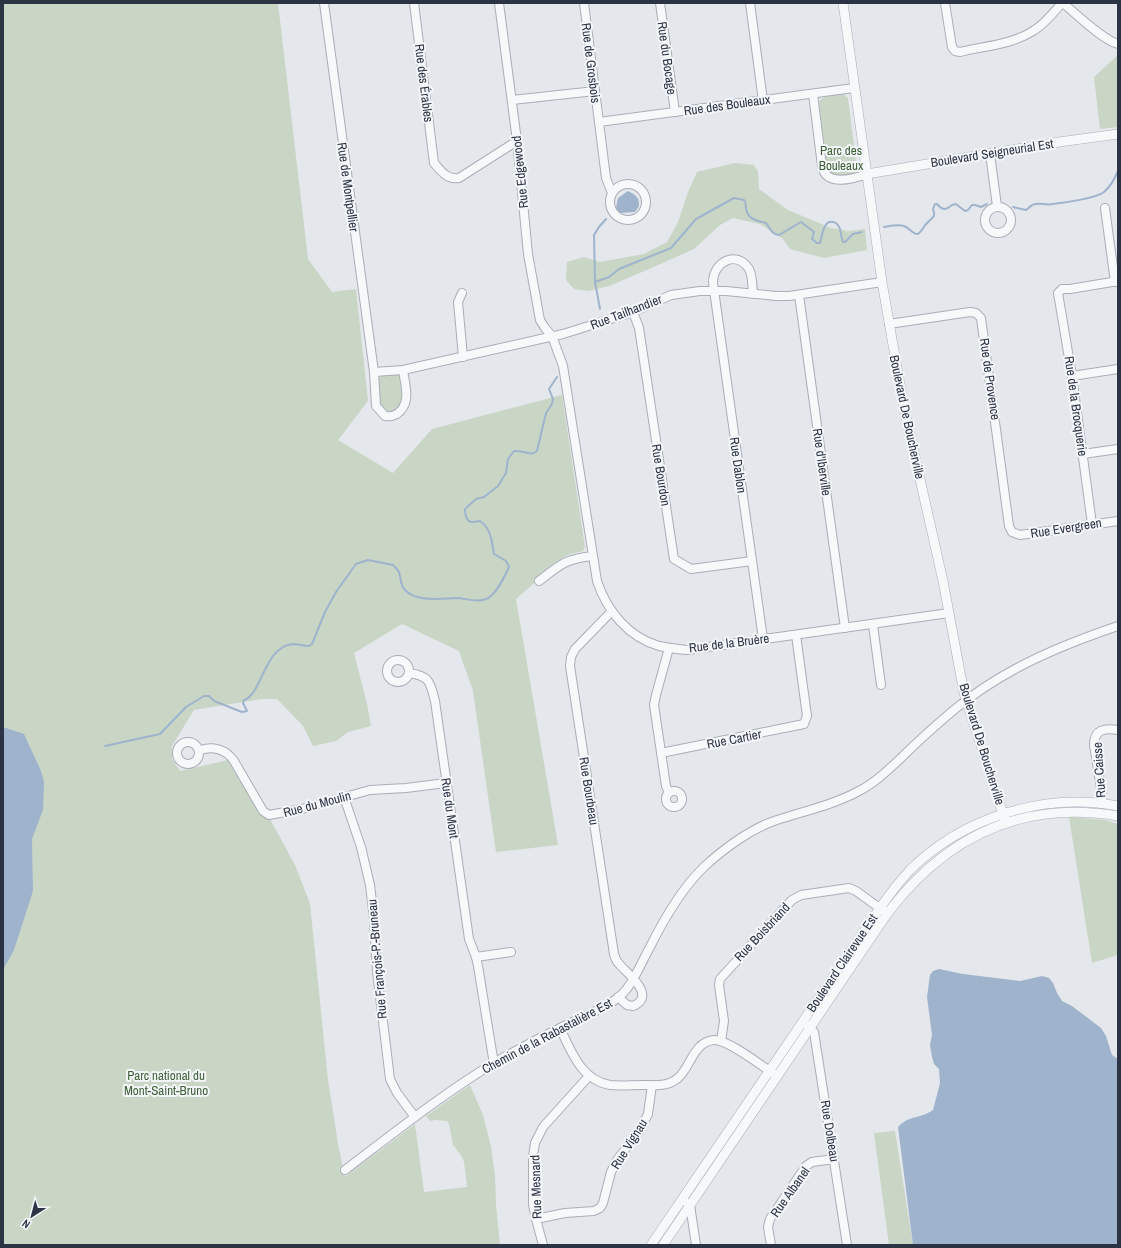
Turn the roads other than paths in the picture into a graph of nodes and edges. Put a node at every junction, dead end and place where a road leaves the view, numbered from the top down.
1 (324, 3) edge
2 (414, 3) edge
3 (499, 3) edge
4 (584, 3) edge
5 (660, 3) edge
6 (750, 3) edge
7 (843, 3) edge
8 (945, 3) edge
9 (1062, 3) edge
10 (1118, 44) edge
11 (854, 88) junction
12 (595, 91) junction
13 (813, 94) junction
14 (512, 100) junction
15 (763, 101) junction
16 (674, 112) junction
17 (599, 122) junction
18 (1118, 134) edge
19 (517, 141) junction
20 (990, 154) junction
21 (867, 174) junction
22 (612, 193) junction
23 (997, 206) dead end
24 (1105, 208) dead end
25 (1117, 281) edge
26 (882, 282) junction
27 (714, 291) junction
28 (462, 293) dead end
29 (753, 294) junction
30 (799, 295) junction
31 (633, 312) junction
32 (889, 324) junction
33 (552, 336) junction
34 (464, 357) junction
35 (403, 370) junction
36 (1118, 370) edge
37 (374, 372) junction
38 (1072, 376) junction
39 (1118, 449) edge
40 (1083, 454) junction
41 (1118, 520) edge
42 (1092, 524) junction
43 (1014, 534) joint
44 (592, 556) junction
45 (752, 561) junction
46 (539, 581) dead end
47 (612, 611) junction
48 (949, 613) junction
49 (873, 624) junction
50 (1118, 626) edge
51 (845, 628) junction
52 (796, 635) junction
53 (763, 639) junction
54 (668, 648) junction
55 (409, 673) dead end
56 (881, 685) dead end
57 (967, 700) junction
58 (1118, 730) edge
59 (199, 751) dead end
60 (661, 753) junction
61 (446, 783) junction
62 (669, 793) dead end
63 (344, 797) junction
64 (1102, 804) junction
65 (1118, 806) edge
66 (1003, 814) junction
67 (1118, 816) edge
68 (1006, 823) junction
69 (880, 908) junction
70 (887, 914) junction
71 (512, 952) dead end
72 (476, 957) junction
73 (633, 978) junction
74 (618, 997) junction
75 (802, 1022) junction
76 (810, 1027) junction
77 (560, 1028) junction
78 (721, 1041) junction
79 (495, 1063) junction
80 (769, 1071) junction
81 (589, 1076) junction
82 (777, 1076) junction
83 (652, 1085) junction
84 (415, 1117) junction
85 (834, 1159) junction
86 (345, 1170) dead end
87 (682, 1200) junction
88 (690, 1205) junction
89 (536, 1219) junction
90 (543, 1245) edge
91 (651, 1245) edge
92 (663, 1245) edge
93 (696, 1245) edge
94 (771, 1245) edge
95 (847, 1245) edge

1 - 37 street, Rue de Montpellier
2 - 19 street, Rue des Érables
3 - 14 street, Rue Edgewood
4 - 12 street, Rue de Grosbois
5 - 16 street, Rue du Bocage
6 - 15 street
7 - 11 street, Boulevard De Boucherville
8 - 9 street
9 - 10 street
11 - 13 street, Rue des Bouleaux
11 - 21 street, Boulevard De Boucherville
12 - 14 street
12 - 17 street, Rue de Grosbois
13 - 15 street, Rue des Bouleaux
13 - 21 street
14 - 19 street, Rue Edgewood
15 - 16 street, Rue des Bouleaux
16 - 17 street, Rue des Bouleaux
17 - 22 street, Rue de Grosbois
18 - 20 street, Boulevard Seigneurial Est
19 - 33 street, Rue Edgewood
20 - 21 street, Boulevard Seigneurial Est
20 - 23 street
21 - 26 street, Boulevard De Boucherville
22 - 22 street
24 - 25 street
25 - 38 street, Rue de la Brocquerie
26 - 30 street, Rue Tailhandier
26 - 32 street, Boulevard De Boucherville
27 - 29 street, Rue Tailhandier
27 - 29 street, Rue Dablon
27 - 31 street, Rue Tailhandier
27 - 45 street, Rue Dablon
28 - 34 street
29 - 30 street, Rue Tailhandier
30 - 51 street, Rue d'Iberville
31 - 33 street, Rue Tailhandier
31 - 45 street, Rue Bourdon
32 - 43 street, Rue de Provence
32 - 48 street, Boulevard De Boucherville
33 - 34 street, Rue Tailhandier
33 - 44 street, Rue de la Bruère
34 - 35 street, Rue Tailhandier
35 - 37 street, Rue Tailhandier
35 - 37 street, Rue de Montpellier
36 - 38 street
38 - 40 street, Rue de la Brocquerie
39 - 40 street
40 - 42 street, Rue de la Brocquerie
41 - 42 street, Rue Evergreen
42 - 43 street, Rue Evergreen
44 - 46 street
44 - 47 street, Rue de la Bruère
45 - 53 street, Rue Dablon
47 - 54 street, Rue de la Bruère
47 - 73 street, Rue Bourbeau
48 - 49 street, Rue de la Bruère
48 - 57 street, Boulevard De Boucherville
49 - 51 street, Rue de la Bruère
49 - 56 street
50 - 57 street, Chemin de la Rabastalière Est
51 - 52 street, Rue de la Bruère
52 - 53 street, Rue de la Bruère
52 - 60 street, Rue Cartier
53 - 54 street, Rue de la Bruère
54 - 60 street
55 - 61 street, Rue du Mont
57 - 66 street, Boulevard De Boucherville
57 - 73 street, Chemin de la Rabastalière Est
58 - 64 street, Rue Caisse
59 - 63 street, Rue du Moulin
60 - 62 street
61 - 63 street, Rue du Moulin
61 - 72 street, Rue du Mont
63 - 84 street, Rue François-P.-Bruneau
64 - 65 street, Boulevard Clairevue Est
64 - 66 street, Boulevard Clairevue Est
66 - 68 street, Boulevard De Boucherville
66 - 69 street, Boulevard Clairevue Est
67 - 68 street, Boulevard Clairevue Est
68 - 70 street, Boulevard Clairevue Est
69 - 70 street, Rue Boisbriand
69 - 75 street, Boulevard Clairevue Est
69 - 78 street, Rue Boisbriand
70 - 76 street, Boulevard Clairevue Est
71 - 72 street
72 - 79 street, Rue du Mont
73 - 74 street, Chemin de la Rabastalière Est
73 - 74 street, Rue Bourbeau
74 - 77 street, Chemin de la Rabastalière Est
75 - 76 street
75 - 80 street, Boulevard Clairevue Est
76 - 82 street, Boulevard Clairevue Est
76 - 85 street, Rue Dolbeau
77 - 79 street, Chemin de la Rabastalière Est
77 - 81 street
78 - 80 street
78 - 83 street
79 - 84 street, Chemin de la Rabastalière Est
80 - 82 street
80 - 87 street, Boulevard Clairevue Est
81 - 83 street
81 - 89 street, Rue Mesnard
82 - 88 street, Boulevard Clairevue Est
83 - 89 street, Rue Vignau
84 - 86 street, Chemin de la Rabastalière Est
85 - 94 street, Rue Albanel
85 - 95 street, Rue Dolbeau
87 - 88 street
87 - 91 street, Boulevard Clairevue Est
88 - 92 street, Boulevard Clairevue Est
88 - 93 street
89 - 90 street, Rue Mesnard

